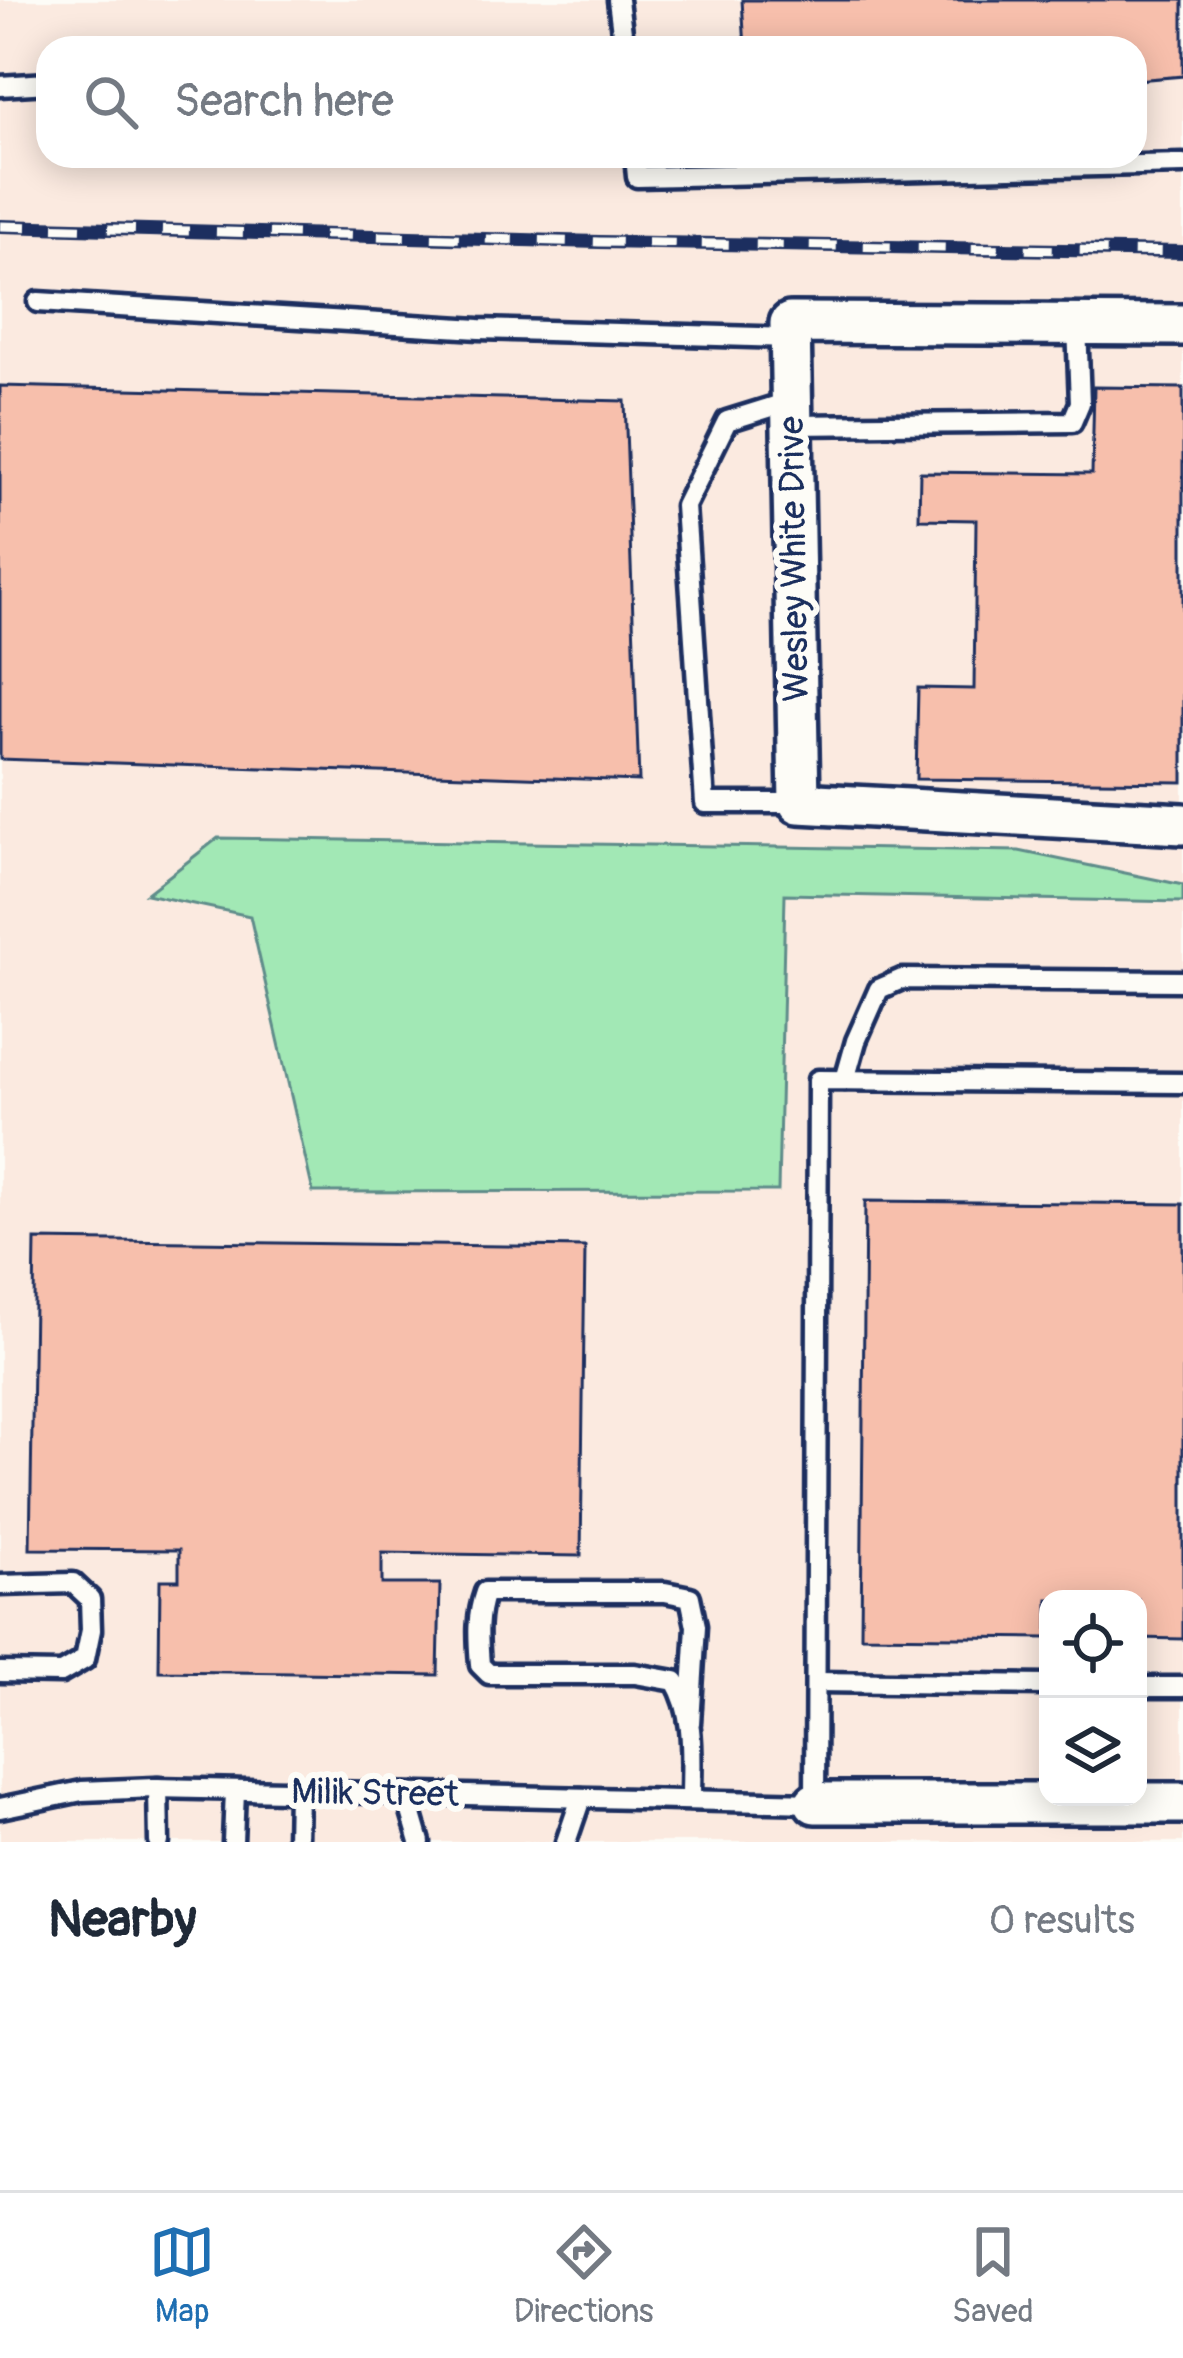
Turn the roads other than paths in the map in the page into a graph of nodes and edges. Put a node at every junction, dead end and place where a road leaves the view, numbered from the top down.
1 (619, 0) edge
2 (622, 36) edge
3 (36, 84) edge
4 (0, 86) edge
5 (1183, 164) edge
6 (1147, 165) edge
7 (636, 168) edge
8 (1015, 168) edge
9 (38, 302) dead end
10 (1077, 325) junction
11 (1183, 326) edge
12 (790, 338) junction
13 (791, 413) junction
14 (799, 803) junction
15 (1183, 824) edge
16 (1183, 980) edge
17 (845, 1080) junction
18 (1183, 1083) edge
19 (0, 1585) edge
20 (0, 1672) edge
21 (816, 1682) junction
22 (1039, 1685) edge
23 (1147, 1687) edge
24 (1183, 1688) edge
25 (691, 1723) junction
26 (158, 1788) junction
27 (235, 1790) junction
28 (298, 1792) junction
29 (406, 1794) junction
30 (581, 1798) junction
31 (691, 1800) junction
32 (815, 1803) junction
33 (1183, 1803) edge
34 (0, 1808) edge
35 (159, 1842) edge
36 (233, 1842) edge
37 (297, 1842) edge
38 (420, 1842) edge
39 (566, 1842) edge

1 - 2 lane
3 - 4 lane
5 - 6 lane
7 - 8 lane
9 - 12 lane
10 - 11 street
10 - 12 street
10 - 13 lane
12 - 13 street, Wesley White Drive
13 - 14 street, Wesley White Drive
13 - 14 lane
14 - 15 street
16 - 17 lane
17 - 18 lane
17 - 21 lane
19 - 20 lane
21 - 22 lane
21 - 32 lane
23 - 24 lane
25 - 25 lane
25 - 31 lane
26 - 27 lane, Milik Street
26 - 34 lane, Milik Street
26 - 35 lane
27 - 28 lane, Milik Street
27 - 36 lane
28 - 29 lane, Milik Street
28 - 37 lane
29 - 30 lane, Milik Street
29 - 38 lane
30 - 31 lane, Milik Street
30 - 39 lane
31 - 32 lane, Milik Street
32 - 33 street, Milik Street

